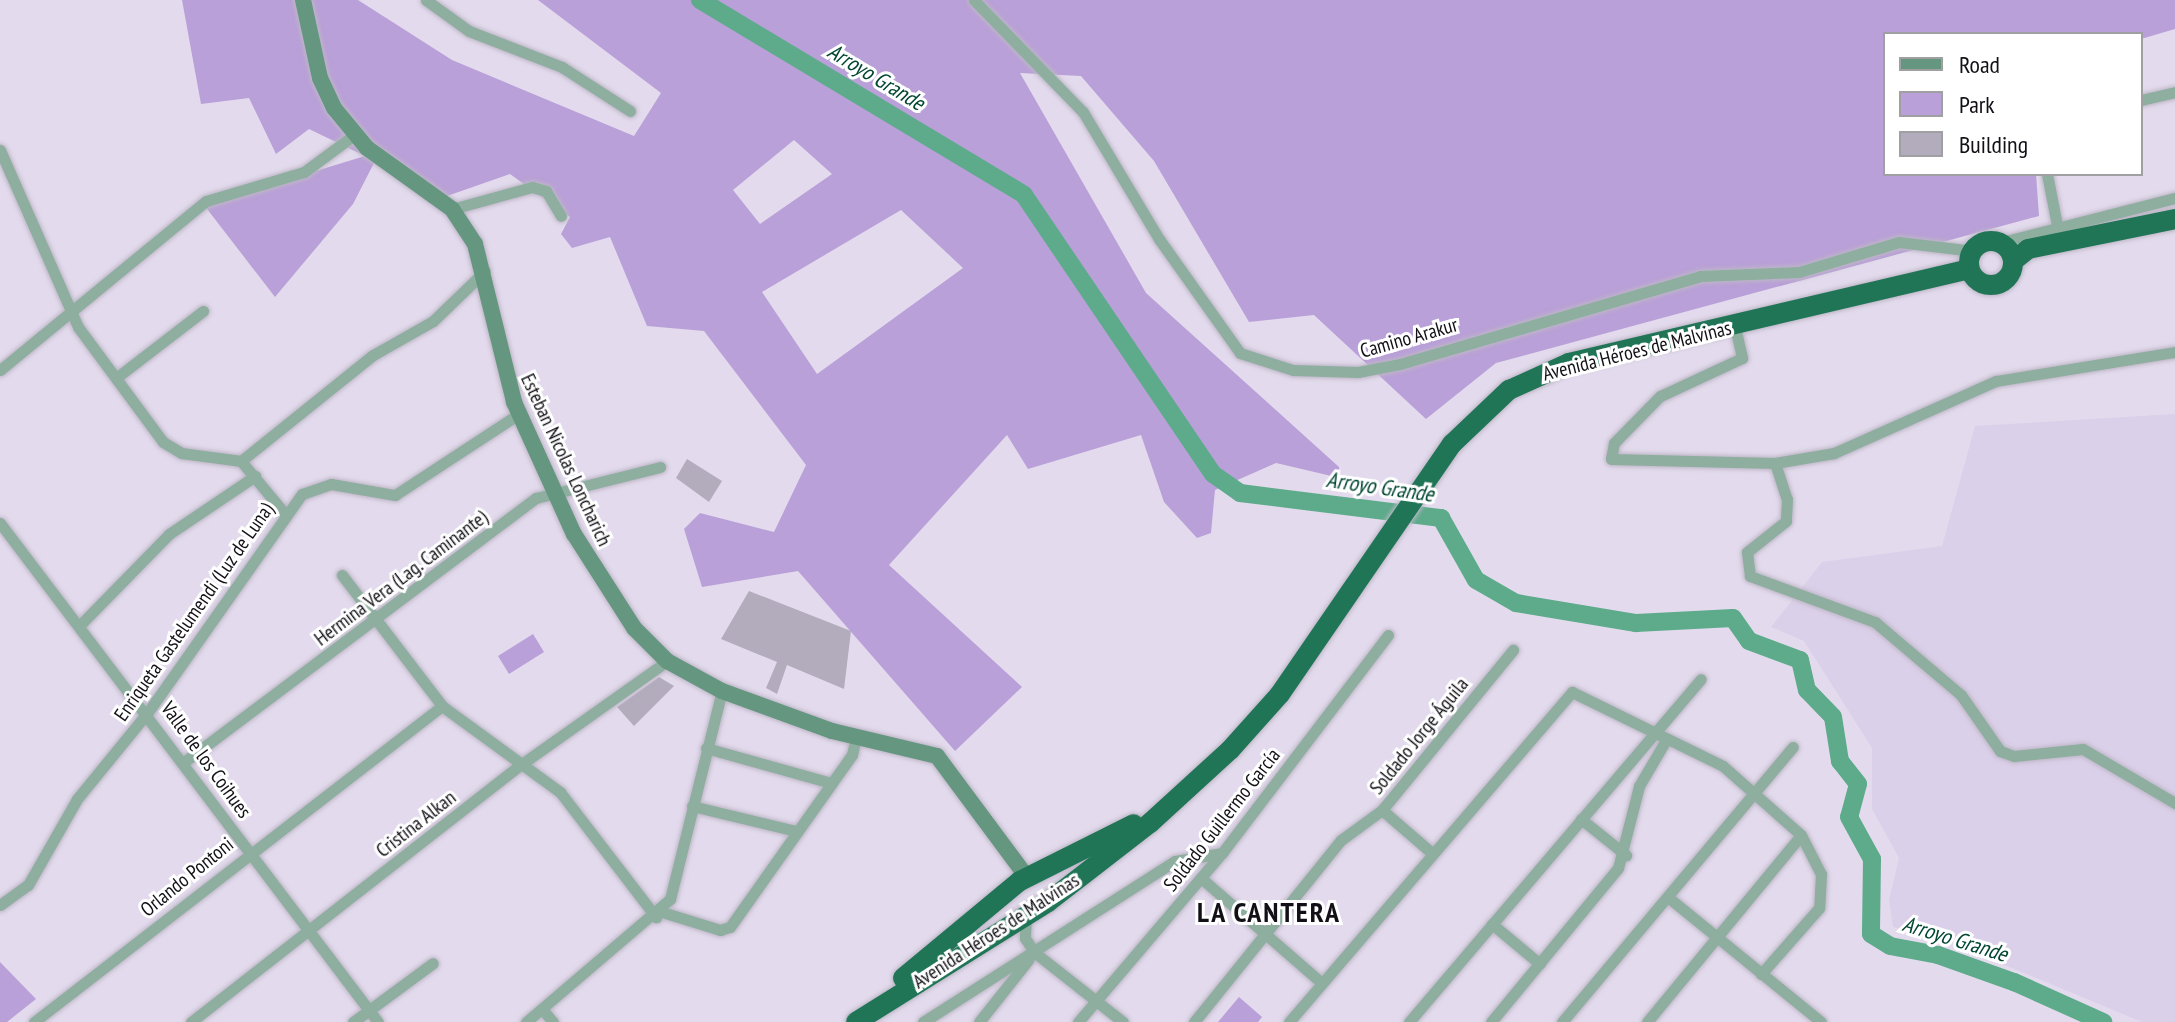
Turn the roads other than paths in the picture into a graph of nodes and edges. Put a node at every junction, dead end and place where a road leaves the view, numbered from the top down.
1 (303, 0) edge
2 (426, 0) edge
3 (974, 0) edge
4 (2175, 92) edge
5 (2143, 100) edge
6 (630, 111) dead end
7 (354, 135) junction
8 (0, 150) edge
9 (2047, 176) edge
10 (2175, 198) edge
11 (452, 209) junction
12 (561, 216) dead end
13 (2175, 219) edge
14 (2057, 225) junction
15 (1994, 244) junction
16 (2017, 258) junction
17 (1969, 260) junction
18 (485, 270) junction
19 (71, 311) junction
20 (203, 311) dead end
21 (1735, 327) junction
22 (2175, 352) edge
23 (0, 370) edge
24 (116, 378) junction
25 (519, 414) junction
26 (241, 461) junction
27 (1775, 463) junction
28 (660, 467) dead end
29 (255, 476) junction
30 (554, 491) junction
31 (285, 514) junction
32 (0, 523) edge
33 (342, 575) dead end
34 (375, 621) junction
35 (80, 625) junction
36 (1388, 635) dead end
37 (1513, 650) dead end
38 (667, 661) junction
39 (1701, 679) dead end
40 (722, 691) junction
41 (442, 706) junction
42 (148, 712) junction
43 (1653, 734) junction
44 (856, 736) junction
45 (1666, 740) junction
46 (1793, 747) dead end
47 (706, 748) junction
48 (184, 762) junction
49 (523, 763) junction
50 (831, 783) junction
51 (1755, 791) junction
52 (2175, 803) edge
53 (1169, 804) junction
54 (692, 806) junction
55 (1382, 810) junction
56 (1581, 819) junction
57 (796, 831) junction
58 (1801, 835) junction
59 (250, 849) junction
60 (1222, 853) junction
61 (1433, 854) junction
62 (1626, 855) junction
63 (1012, 860) junction
64 (1030, 876) junction
65 (1201, 878) junction
66 (1002, 894) junction
67 (1669, 898) junction
68 (1048, 902) junction
69 (0, 905) edge
70 (981, 909) junction
71 (659, 914) junction
72 (1027, 915) junction
73 (1492, 924) junction
74 (310, 929) junction
75 (1000, 933) junction
76 (1265, 935) junction
77 (1717, 937) junction
78 (1025, 938) junction
79 (1034, 952) junction
80 (433, 963) dead end
81 (1540, 964) junction
82 (1761, 974) junction
83 (1322, 983) junction
84 (1096, 1000) junction
85 (542, 1009) junction
86 (369, 1010) junction
87 (34, 1022) edge
88 (191, 1022) edge
89 (353, 1022) edge
90 (378, 1022) edge
91 (526, 1022) edge
92 (553, 1022) edge
93 (840, 1022) edge
94 (856, 1022) edge
95 (923, 1022) edge
96 (979, 1022) edge
97 (1078, 1022) edge
98 (1123, 1022) edge
99 (1194, 1022) edge
100 (1289, 1022) edge
101 (1409, 1022) edge
102 (1491, 1022) edge
103 (1562, 1022) edge
104 (1647, 1022) edge
105 (1821, 1022) edge

1 - 7 street, Esteban Nicolas Loncharich
2 - 6 street
3 - 17 street, Camino Arakur
4 - 5 street
7 - 11 street, Esteban Nicolas Loncharich
7 - 19 street
8 - 19 street
9 - 14 street
10 - 14 street, Avenida Héroes de Malvinas
11 - 12 street
11 - 18 street, Esteban Nicolas Loncharich
13 - 16 highway, Avenida Héroes de Malvinas
14 - 15 street, Avenida Héroes de Malvinas
15 - 16 highway
15 - 17 highway, Avenida Héroes de Malvinas
16 - 17 highway, Avenida Héroes de Malvinas
17 - 21 highway, Avenida Héroes de Malvinas
18 - 25 street, Esteban Nicolas Loncharich
18 - 26 street
19 - 23 street
19 - 24 street
20 - 24 street
21 - 27 street
21 - 53 highway, Avenida Héroes de Malvinas
22 - 27 street
24 - 26 street
25 - 30 street, Esteban Nicolas Loncharich
25 - 31 street, Enriqueta Gastelumendi (Luz de Luna)
26 - 29 street
27 - 52 street
28 - 30 street, Hermina Vera (Lag. Caminante)
29 - 31 street
29 - 35 street
30 - 34 street, Hermina Vera (Lag. Caminante)
30 - 38 street, Esteban Nicolas Loncharich
31 - 42 street, Enriqueta Gastelumendi (Luz de Luna)
32 - 35 street, Valle de los Coihues
33 - 34 street
34 - 41 street
34 - 48 street, Hermina Vera (Lag. Caminante)
35 - 42 street, Valle de los Coihues
36 - 60 street, Soldado Guillermo García
37 - 55 street, Soldado Jorge Águila
38 - 40 street, Esteban Nicolas Loncharich
38 - 49 street, Cristina Alkan
39 - 43 street
40 - 44 street, Esteban Nicolas Loncharich
40 - 47 street
41 - 49 street
41 - 59 street, Orlando Pontoni
42 - 48 street, Valle de los Coihues
42 - 69 street, Enriqueta Gastelumendi (Luz de Luna)
43 - 45 street
43 - 56 street
43 - 61 street
44 - 50 street
44 - 63 street, Esteban Nicolas Loncharich
45 - 51 street
45 - 62 street
46 - 51 street
47 - 50 street
47 - 54 street
48 - 59 street, Valle de los Coihues
49 - 71 street
49 - 74 street, Cristina Alkan
50 - 57 street
51 - 58 street
51 - 67 street
53 - 64 highway, Avenida Héroes de Malvinas
53 - 68 highway, Avenida Héroes de Malvinas
54 - 57 street
54 - 71 street
55 - 61 street
55 - 76 street, Soldado Jorge Águila
56 - 62 street
56 - 73 street
57 - 71 street
58 - 77 street
58 - 82 street
59 - 74 street, Valle de los Coihues
59 - 87 street, Orlando Pontoni
60 - 65 street, Soldado Guillermo García
60 - 79 street
61 - 83 street
62 - 81 street
63 - 64 street, Esteban Nicolas Loncharich
63 - 66 street
64 - 66 highway, Avenida Héroes de Malvinas
64 - 68 highway
65 - 76 street
65 - 84 street, Soldado Guillermo García
66 - 70 highway, Avenida Héroes de Malvinas
67 - 77 street
67 - 103 street
68 - 72 highway, Avenida Héroes de Malvinas
70 - 75 highway
70 - 93 highway, Avenida Héroes de Malvinas
71 - 85 street
72 - 75 highway, Avenida Héroes de Malvinas
72 - 78 street
73 - 81 street
73 - 101 street
74 - 86 street, Valle de los Coihues
74 - 88 street, Cristina Alkan
75 - 78 street
75 - 94 highway, Avenida Héroes de Malvinas
76 - 83 street
76 - 99 street, Soldado Jorge Águila
77 - 82 street
77 - 104 street
78 - 79 street
79 - 84 street
79 - 95 street
79 - 96 street
80 - 86 street
81 - 102 street
82 - 105 street
83 - 100 street
84 - 97 street, Soldado Guillermo García
84 - 98 street
85 - 91 street
85 - 92 street
86 - 89 street
86 - 90 street, Valle de los Coihues

